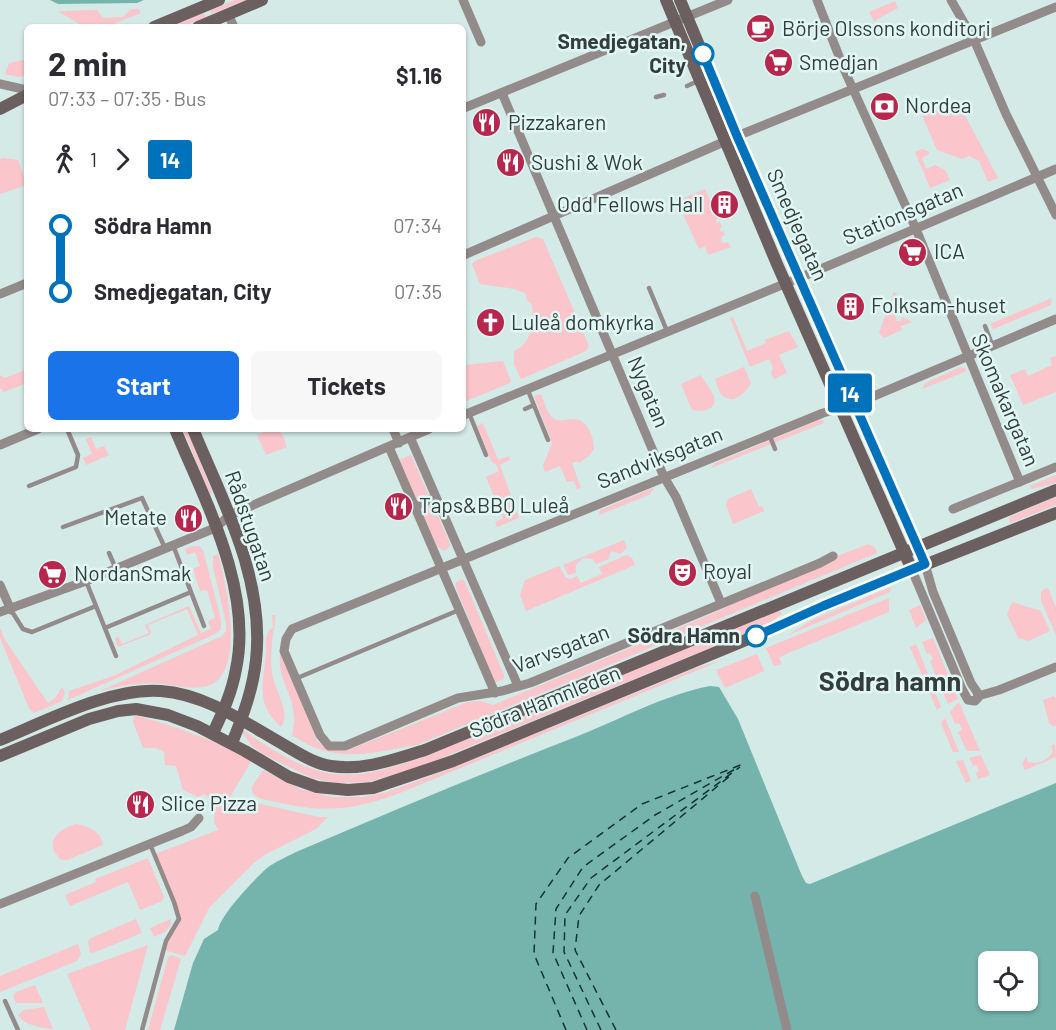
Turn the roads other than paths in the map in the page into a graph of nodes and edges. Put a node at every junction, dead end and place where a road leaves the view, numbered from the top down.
1 (219, 0) edge
2 (262, 0) edge
3 (463, 0) edge
4 (666, 0) edge
5 (680, 0) edge
6 (729, 0) edge
7 (817, 0) edge
8 (951, 0) edge
9 (1056, 7) edge
10 (228, 14) junction
11 (681, 19) junction
12 (161, 24) edge
13 (205, 24) edge
14 (233, 24) edge
15 (481, 42) dead end
16 (975, 42) junction
17 (701, 80) junction
18 (0, 84) edge
19 (687, 86) dead end
20 (24, 89) edge
21 (854, 90) junction
22 (502, 93) junction
23 (664, 95) dead end
24 (24, 97) edge
25 (656, 97) dead end
26 (466, 107) edge
27 (0, 109) edge
28 (732, 139) junction
29 (1056, 169) edge
30 (1038, 176) junction
31 (1056, 215) edge
32 (554, 218) junction
33 (916, 229) junction
34 (466, 254) edge
35 (799, 278) junction
36 (785, 283) junction
37 (24, 284) edge
38 (649, 288) dead end
39 (0, 294) edge
40 (1056, 319) edge
41 (985, 326) dead end
42 (667, 331) junction
43 (993, 346) junction
44 (612, 353) junction
45 (968, 357) junction
46 (527, 388) junction
47 (855, 404) junction
48 (534, 405) junction
49 (841, 407) junction
50 (525, 409) dead end
51 (466, 414) edge
52 (31, 432) edge
53 (68, 432) edge
54 (176, 432) edge
55 (194, 432) edge
56 (394, 432) edge
57 (422, 432) edge
58 (769, 435) junction
59 (410, 437) junction
60 (548, 440) dead end
61 (399, 442) junction
62 (0, 445) edge
63 (389, 447) junction
64 (775, 449) dead end
65 (486, 455) dead end
66 (1056, 467) edge
67 (664, 477) junction
68 (1020, 482) junction
69 (29, 486) dead end
70 (1056, 490) edge
71 (436, 497) junction
72 (414, 507) junction
73 (953, 509) dead end
74 (1056, 513) edge
75 (228, 516) junction
76 (63, 527) dead end
77 (215, 528) junction
78 (169, 546) junction
79 (919, 547) junction
80 (109, 553) dead end
81 (905, 553) junction
82 (833, 556) dead end
83 (463, 560) junction
84 (925, 564) junction
85 (116, 568) junction
86 (441, 569) junction
87 (912, 570) junction
88 (86, 581) junction
89 (0, 585) edge
90 (191, 592) junction
91 (721, 603) junction
92 (96, 606) junction
93 (11, 610) junction
94 (459, 610) junction
95 (0, 612) edge
96 (204, 626) dead end
97 (105, 628) junction
98 (116, 656) dead end
99 (1056, 667) edge
100 (296, 679) junction
101 (518, 686) junction
102 (495, 693) junction
103 (978, 696) junction
104 (223, 711) junction
105 (241, 720) junction
106 (213, 734) junction
107 (0, 740) edge
108 (232, 743) junction
109 (0, 756) edge
110 (199, 818) dead end
111 (149, 843) junction
112 (755, 896) dead end
113 (0, 904) edge
114 (5, 1001) dead end
115 (18, 1030) edge
116 (142, 1030) edge
117 (787, 1030) edge

1 - 12 main road
2 - 10 main road
3 - 15 street
4 - 11 main road, Smedjegatan
5 - 11 main road, Smedjegatan
6 - 11 street
7 - 21 street, Skomakargatan
8 - 16 street
9 - 16 street
10 - 13 main road
10 - 14 street
11 - 17 main road, Smedjegatan
11 - 22 street
11 - 28 main road, Smedjegatan
16 - 21 street
16 - 30 street
17 - 19 lane
17 - 28 main road, Smedjegatan
18 - 20 street
21 - 28 street
21 - 33 street, Skomakargatan
22 - 26 street
22 - 32 street, Nygatan
23 - 25 lane
24 - 27 main road
28 - 32 street
28 - 35 main road, Smedjegatan
28 - 36 main road, Smedjegatan
29 - 30 street, Stationsgatan
30 - 31 street
30 - 33 street, Stationsgatan
32 - 34 street
32 - 44 street, Nygatan
33 - 35 street, Stationsgatan
33 - 45 street, Skomakargatan
35 - 36 street, Stationsgatan
35 - 47 main road, Smedjegatan
36 - 42 street, Stationsgatan
36 - 49 main road, Smedjegatan
37 - 39 street
38 - 42 lane
40 - 43 street, Sandviksgatan
41 - 43 lane
42 - 44 street, Stationsgatan
43 - 45 street, Sandviksgatan
44 - 46 street, Stationsgatan
44 - 67 street, Nygatan
45 - 47 street, Sandviksgatan
45 - 68 street, Skomakargatan
46 - 48 lane
46 - 51 street, Stationsgatan
47 - 49 street, Sandviksgatan
47 - 79 main road, Smedjegatan
48 - 50 lane
48 - 60 lane
49 - 58 street, Sandviksgatan
49 - 81 main road, Smedjegatan
51 - 65 lane
52 - 62 street
53 - 69 lane
54 - 77 main road, Rådstugatan
55 - 75 main road, Rådstugatan
56 - 61 street
57 - 59 street
58 - 64 lane
58 - 67 street, Sandviksgatan
59 - 61 street
59 - 71 street
61 - 63 street
63 - 72 street
63 - 75 street
66 - 68 street
67 - 83 street, Sandviksgatan
67 - 91 street, Nygatan
68 - 73 street
70 - 79 main road, Södra Hamnleden
71 - 72 street
71 - 83 street
72 - 86 street
74 - 84 main road, Södra Hamnleden
75 - 77 street
75 - 105 main road, Rådstugatan
76 - 78 lane
77 - 78 street
77 - 104 main road, Rådstugatan
78 - 85 street
78 - 90 lane
79 - 81 main road, Södra Hamnleden
79 - 84 main road, Smedjegatan
80 - 85 lane
81 - 87 main road, Smedjegatan
81 - 105 main road, Södra Hamnleden
82 - 91 street, Varvsgatan
83 - 86 street, Sandviksgatan
83 - 101 street
84 - 87 main road, Södra Hamnleden
84 - 103 street
85 - 88 street
86 - 94 street
86 - 100 street, Sandviksgatan
87 - 103 street
87 - 108 main road, Södra Hamnleden
88 - 92 lane
88 - 93 street
89 - 93 street
90 - 96 lane
90 - 97 lane
91 - 101 street, Varvsgatan
92 - 93 lane
92 - 97 lane
93 - 95 street
94 - 100 lane
94 - 102 street
97 - 98 lane
99 - 103 street
100 - 102 street, Varvsgatan
101 - 102 street, Varvsgatan
104 - 105 main road, Södra Hamnleden
104 - 106 main road, Rådstugatan
104 - 107 main road
105 - 108 main road, Rådstugatan
106 - 108 main road, Södra Hamnleden
106 - 109 main road
110 - 111 street
111 - 113 street
111 - 116 lane
112 - 117 street
114 - 115 lane

